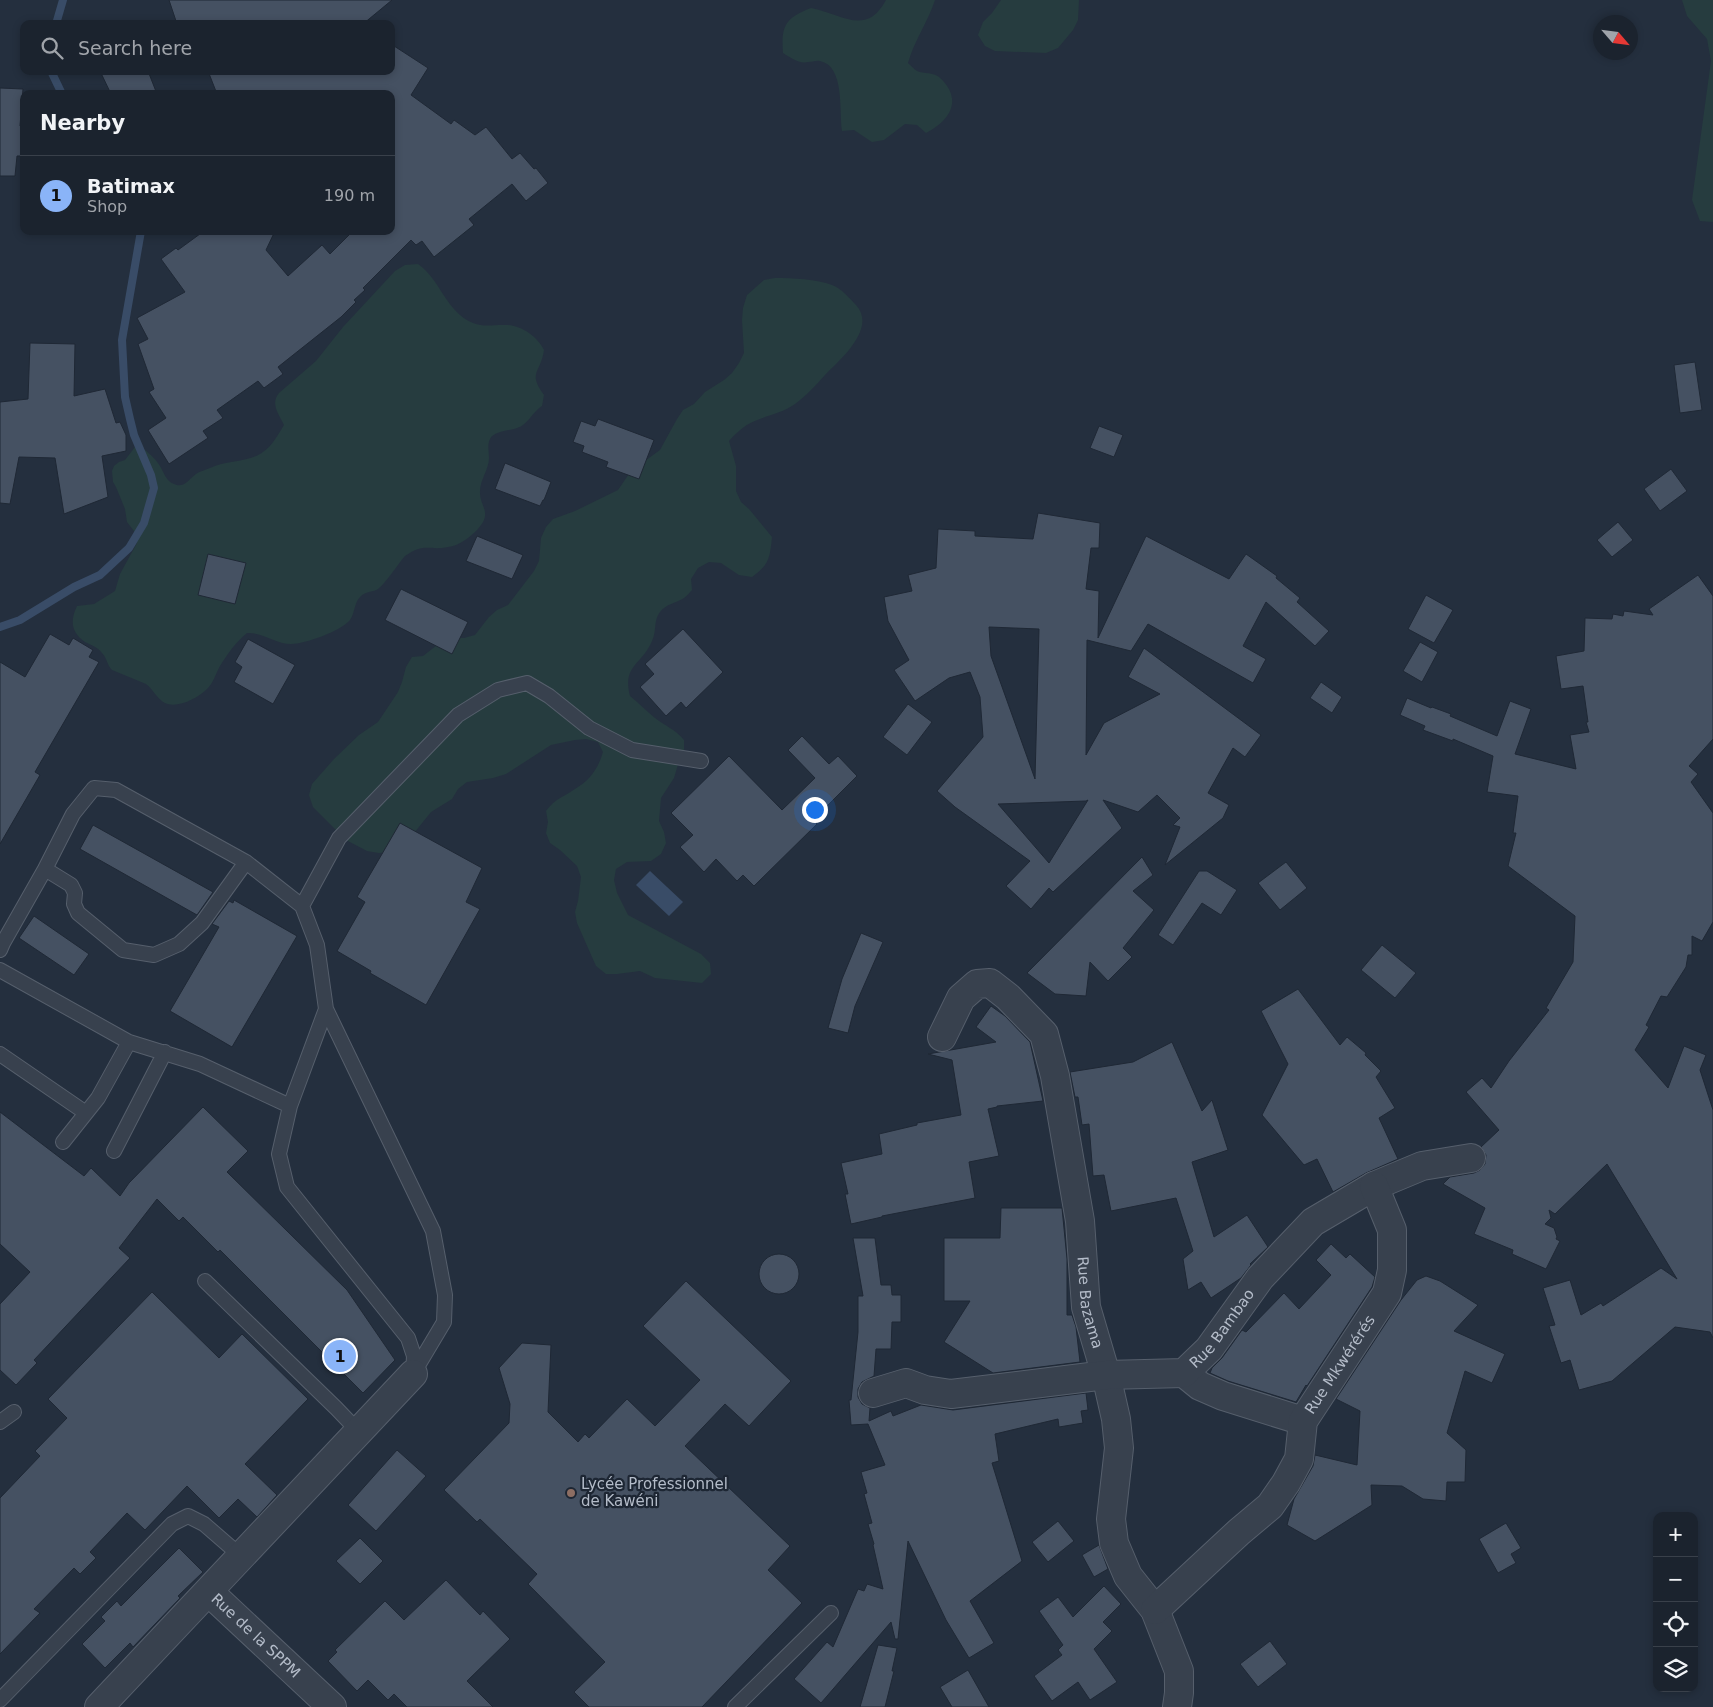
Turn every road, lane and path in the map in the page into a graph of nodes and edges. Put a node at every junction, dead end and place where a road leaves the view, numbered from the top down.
1 (701, 761) dead end
2 (246, 862) junction
3 (45, 869) junction
4 (302, 906) junction
5 (0, 950) edge
6 (0, 970) edge
7 (326, 1009) junction
8 (942, 1037) dead end
9 (129, 1042) junction
10 (166, 1052) junction
11 (0, 1054) edge
12 (290, 1106) junction
13 (86, 1113) junction
14 (63, 1142) dead end
15 (114, 1151) dead end
16 (1472, 1158) dead end
17 (1374, 1186) junction
18 (206, 1281) dead end
19 (1184, 1373) junction
20 (413, 1374) junction
21 (1106, 1375) junction
22 (873, 1393) dead end
23 (14, 1412) dead end
24 (1303, 1421) junction
25 (0, 1422) edge
26 (359, 1432) junction
27 (242, 1557) junction
28 (209, 1592) junction
29 (1155, 1610) junction
30 (830, 1613) dead end
31 (0, 1700) edge
32 (100, 1707) edge
33 (332, 1707) edge
34 (734, 1707) edge
35 (1177, 1707) edge

1 - 4 lane
2 - 3 lane
2 - 3 lane
2 - 4 lane
3 - 5 lane
4 - 7 lane
6 - 9 lane
7 - 12 lane
7 - 20 lane
8 - 21 street, Rue Bazama
9 - 10 lane
9 - 13 lane
10 - 12 lane
10 - 15 lane
11 - 13 lane
12 - 20 lane
13 - 14 lane
16 - 17 street, Rue Bambao
17 - 19 street, Rue Bambao
17 - 24 street, Rue Mkwérérés
18 - 26 lane
19 - 21 street, Rue Bambao
19 - 24 street
20 - 26 street
21 - 22 street, Rue Bambao
21 - 29 street, Rue Bazama
23 - 25 lane
24 - 29 street, Rue Mkwérérés
26 - 27 street
27 - 28 street
27 - 31 lane
28 - 32 street, Rue de la SPPM
28 - 33 street, Rue de la SPPM
29 - 35 street, Rue Bazama
30 - 34 lane

